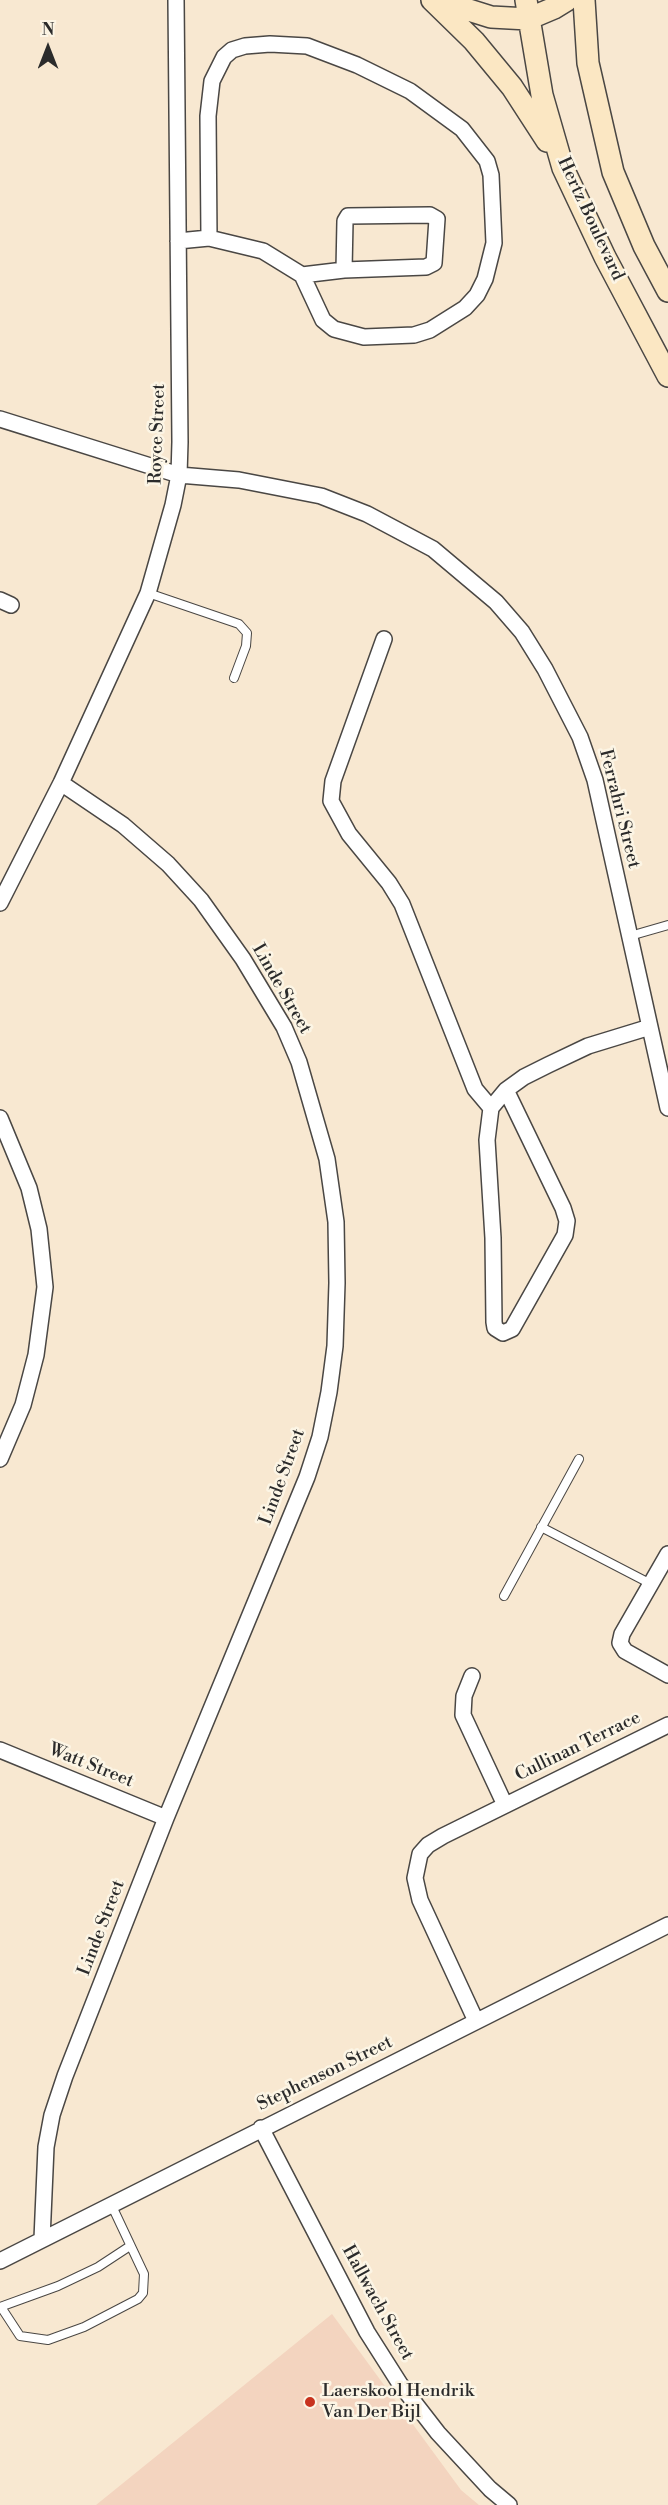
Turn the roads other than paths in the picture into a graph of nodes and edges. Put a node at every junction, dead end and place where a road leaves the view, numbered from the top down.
1 (176, 0) edge
2 (434, 0) edge
3 (567, 0) edge
4 (584, 0) edge
5 (527, 9) edge
6 (562, 168) junction
7 (209, 238) junction
8 (178, 241) junction
9 (344, 270) junction
10 (302, 275) junction
11 (668, 291) edge
12 (668, 376) edge
13 (0, 419) edge
14 (179, 475) junction
15 (148, 593) junction
16 (384, 639) dead end
17 (234, 678) dead end
18 (62, 783) junction
19 (0, 903) edge
20 (668, 925) edge
21 (630, 936) junction
22 (650, 1027) junction
23 (506, 1090) junction
24 (668, 1107) edge
25 (491, 1108) junction
26 (0, 1118) edge
27 (579, 1459) dead end
28 (0, 1460) edge
29 (542, 1527) junction
30 (668, 1554) edge
31 (651, 1584) junction
32 (504, 1596) dead end
33 (668, 1675) edge
34 (472, 1676) dead end
35 (668, 1725) edge
36 (0, 1750) edge
37 (505, 1805) junction
38 (166, 1818) junction
39 (668, 1925) edge
40 (476, 2021) junction
41 (261, 2128) junction
42 (111, 2204) junction
43 (42, 2239) junction
44 (130, 2246) junction
45 (0, 2261) edge
46 (1, 2307) edge
47 (509, 2505) edge

1 - 8 street, Royce Street
2 - 5 street
2 - 6 street
3 - 5 street
4 - 11 street
5 - 6 street, Hertz Boulevard
6 - 12 street, Hertz Boulevard
7 - 8 street
7 - 10 street
7 - 10 street
8 - 14 street, Royce Street
9 - 9 street
9 - 10 street
13 - 14 street, Ferrahri Street
14 - 15 street, Royce Street
14 - 21 street, Ferrahri Street
15 - 17 lane
15 - 18 street, Royce Street
16 - 25 street
18 - 19 street, Royce Street
18 - 38 street, Linde Street
20 - 21 lane
21 - 22 street, Ferrahri Street
22 - 23 street
22 - 24 street, Ferrahri Street
23 - 25 street
23 - 25 street
26 - 28 street
27 - 29 lane
29 - 31 lane
29 - 32 lane
30 - 31 street
31 - 33 street
34 - 37 street, Cullinan Terrace
35 - 37 street, Cullinan Terrace
36 - 38 street, Watt Street
37 - 40 street, Cullinan Terrace
38 - 43 street, Linde Street
39 - 40 street, Stephenson Street
40 - 41 street, Stephenson Street
41 - 42 street, Stephenson Street
41 - 47 street, Hallwach Street
42 - 43 street, Stephenson Street
42 - 44 lane
43 - 45 street, Stephenson Street
44 - 46 lane
44 - 46 lane

